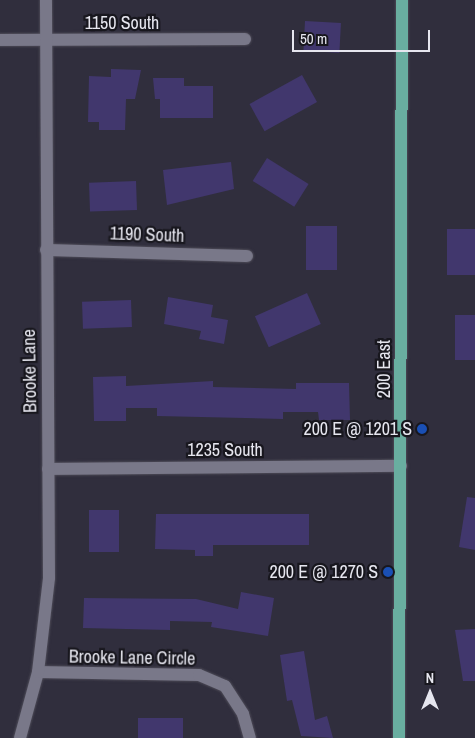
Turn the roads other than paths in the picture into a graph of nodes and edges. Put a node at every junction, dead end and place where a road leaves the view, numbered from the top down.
1 (46, 0) edge
2 (402, 0) edge
3 (245, 39) dead end
4 (0, 40) edge
5 (46, 41) junction
6 (46, 250) junction
7 (247, 256) dead end
8 (401, 466) junction
9 (48, 469) junction
10 (38, 672) junction
11 (20, 738) edge
12 (250, 738) edge
13 (399, 738) edge

1 - 5 street, Brooke Lane
2 - 8 main road, 200 East
3 - 5 street, 1150 South
4 - 5 street, 1150 South
5 - 6 street, Brooke Lane
6 - 7 street, 1190 South
6 - 9 street, Brooke Lane
8 - 9 street, 1235 South
8 - 13 main road, 200 East
9 - 10 street, Brooke Lane
10 - 11 street, Brooke Lane
10 - 12 street, Brooke Lane Circle

